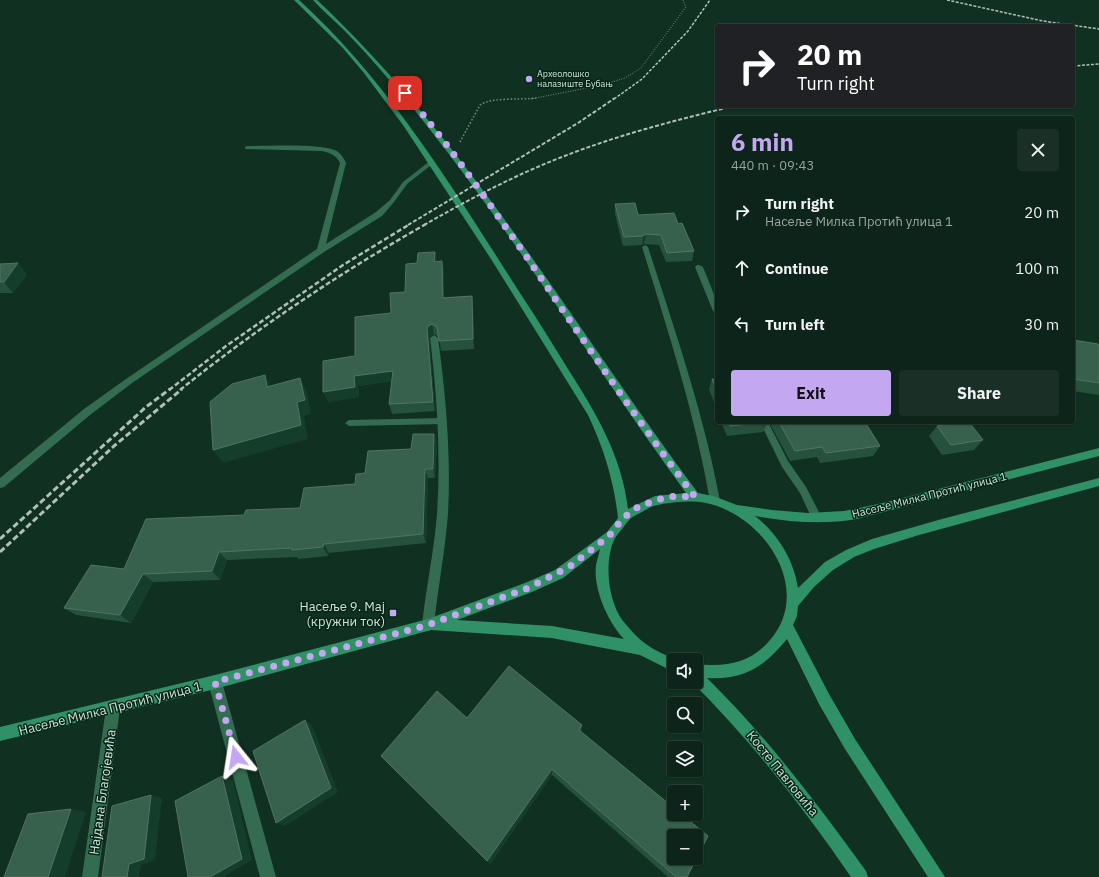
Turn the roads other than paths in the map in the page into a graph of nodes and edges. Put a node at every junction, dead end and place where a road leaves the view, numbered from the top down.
1 (296, 0) edge
2 (315, 0) edge
3 (246, 148) dead end
4 (432, 162) junction
5 (645, 247) dead end
6 (321, 250) junction
7 (699, 267) dead end
8 (715, 306) edge
9 (434, 338) dead end
10 (443, 421) junction
11 (349, 423) dead end
12 (765, 424) edge
13 (1099, 452) edge
14 (1099, 482) edge
15 (0, 484) edge
16 (695, 497) junction
17 (715, 501) junction
18 (734, 508) junction
19 (623, 518) junction
20 (817, 518) junction
21 (609, 536) junction
22 (793, 603) junction
23 (428, 625) junction
24 (787, 626) junction
25 (643, 650) junction
26 (667, 664) edge
27 (703, 672) edge
28 (215, 682) junction
29 (703, 684) edge
30 (113, 708) junction
31 (0, 734) edge
32 (90, 877) edge
33 (268, 877) edge
34 (860, 877) edge
35 (937, 877) edge

1 - 4 main road
2 - 16 main road
3 - 6 street
4 - 6 street
4 - 19 main road
5 - 17 lane
6 - 15 street
7 - 8 lane
9 - 10 street
10 - 11 lane
10 - 23 street
12 - 20 lane
13 - 20 main road, Насеље Милка Протић улица 1
14 - 22 main road
16 - 17 main road
16 - 19 main road
17 - 18 main road
18 - 20 main road, Насеље Милка Протић улица 1
18 - 22 main road
19 - 21 main road
21 - 23 main road, Насеље Милка Протић улица 1
21 - 25 main road
22 - 24 main road
23 - 25 main road, Насеље Милка Протић улица 1
23 - 28 main road, Насеље Милка Протић улица 1
24 - 27 main road
24 - 35 main road
25 - 26 main road
28 - 30 main road, Насеље Милка Протић улица 1
28 - 33 street
29 - 34 main road, Косте Павловића
30 - 31 main road, Насеље Милка Протић улица 1
30 - 32 street, Најдана Благојевића

